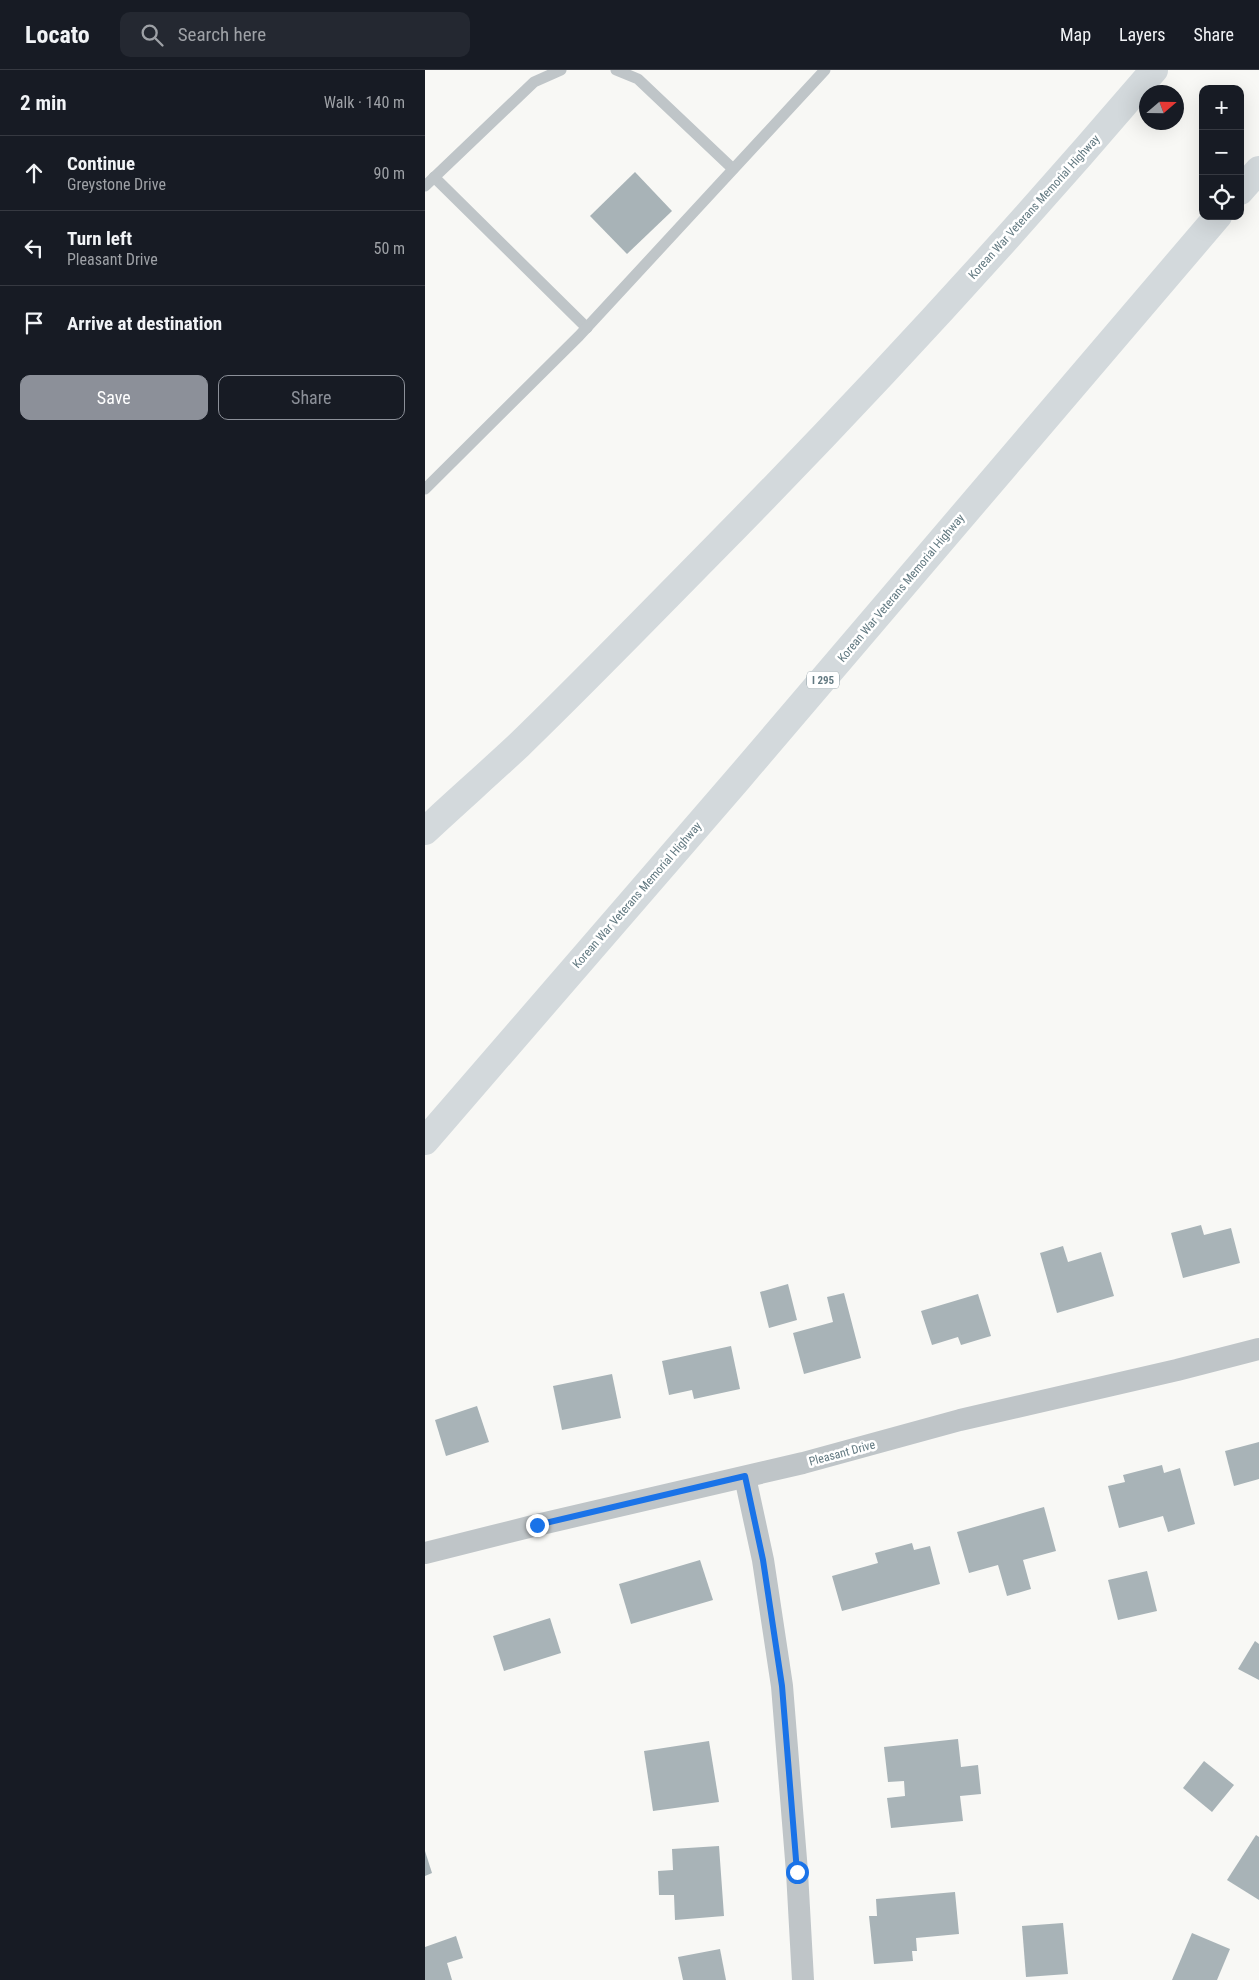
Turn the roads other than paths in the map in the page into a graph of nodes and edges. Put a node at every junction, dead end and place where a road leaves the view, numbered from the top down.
1 (561, 70) edge
2 (616, 70) edge
3 (825, 70) edge
4 (1154, 70) edge
5 (733, 169) junction
6 (1259, 170) edge
7 (434, 177) junction
8 (425, 186) edge
9 (1244, 187) edge
10 (1215, 220) edge
11 (587, 328) junction
12 (425, 489) edge
13 (425, 830) edge
14 (425, 1141) edge
15 (1259, 1349) edge
16 (745, 1476) junction
17 (425, 1553) edge
18 (803, 1980) edge

1 - 7 lane
2 - 5 lane
3 - 5 lane
4 - 13 highway, Korean War Veterans Memorial Highway
5 - 11 lane
6 - 9 highway
7 - 8 lane
7 - 11 lane
10 - 14 highway, Korean War Veterans Memorial Highway / I 295
11 - 12 lane
15 - 16 street, Pleasant Drive
16 - 17 street, Pleasant Drive
16 - 18 street

